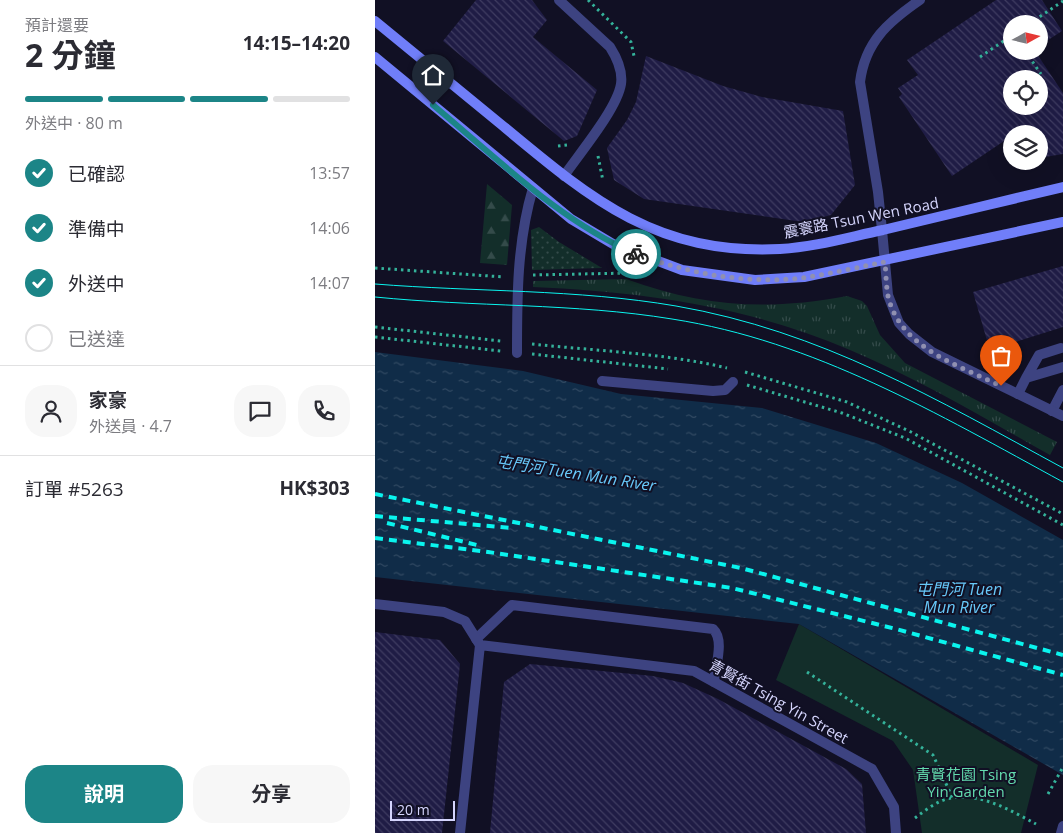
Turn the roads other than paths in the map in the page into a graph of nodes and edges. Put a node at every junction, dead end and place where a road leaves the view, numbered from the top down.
1 (559, 0) edge
2 (920, 0) edge
3 (375, 21) edge
4 (375, 57) edge
5 (563, 176) junction
6 (1063, 186) edge
7 (533, 188) junction
8 (1063, 222) edge
9 (882, 230) junction
10 (885, 262) junction
11 (517, 347) road end
12 (1061, 348) dead end
13 (1063, 367) edge
14 (1026, 378) junction
15 (602, 381) dead end
16 (733, 382) road end
17 (1063, 390) edge
18 (1018, 394) junction
19 (1052, 411) junction
20 (1063, 416) edge
21 (375, 604) edge
22 (478, 642) junction
23 (714, 682) junction
24 (1063, 826) edge
25 (460, 833) edge
26 (896, 833) edge
27 (1061, 833) edge

1 - 5 street
2 - 9 street
3 - 5 main road, 震寰路 Tsun Wen Road
4 - 7 main road
5 - 9 main road, 震寰路 Tsun Wen Road
6 - 9 main road, 震寰路 Tsun Wen Road
7 - 10 main road
7 - 11 street
8 - 10 main road
9 - 10 street
10 - 18 street
12 - 14 street
13 - 14 street
14 - 18 street
15 - 16 street
17 - 19 street
18 - 19 street
19 - 20 street
21 - 22 street
22 - 23 street, 青賢街 Tsing Yin Street
22 - 23 street
22 - 25 street
23 - 26 street, 青賢街 Tsing Yin Street
24 - 27 street

